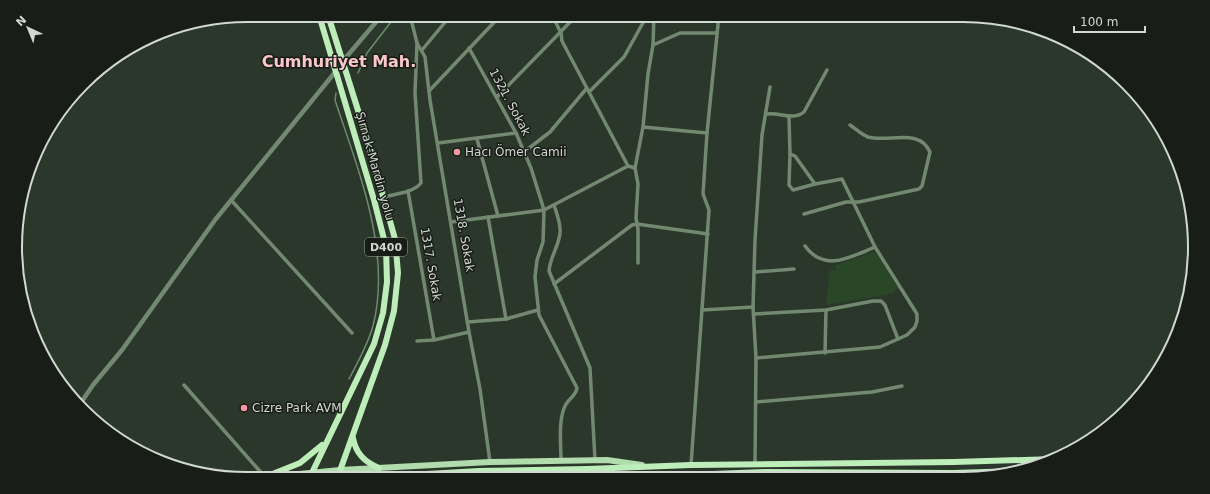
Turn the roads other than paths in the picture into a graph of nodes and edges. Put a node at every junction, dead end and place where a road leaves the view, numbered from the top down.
1 (321, 22) edge
2 (330, 22) edge
3 (376, 22) edge
4 (412, 22) edge
5 (445, 22) edge
6 (494, 22) edge
7 (556, 22) edge
8 (571, 22) edge
9 (643, 22) edge
10 (654, 22) edge
11 (718, 22) edge
12 (561, 33) junction
13 (717, 33) junction
14 (417, 43) junction
15 (653, 45) junction
16 (469, 48) junction
17 (422, 50) junction
18 (342, 62) junction
19 (827, 70) dead end
20 (336, 71) junction
21 (770, 87) dead end
22 (588, 90) junction
23 (429, 91) junction
24 (497, 97) junction
25 (767, 114) junction
26 (789, 117) junction
27 (850, 125) dead end
28 (643, 127) junction
29 (516, 133) junction
30 (707, 133) junction
31 (477, 139) junction
32 (438, 143) junction
33 (524, 152) junction
34 (790, 154) junction
35 (628, 166) junction
36 (635, 168) junction
37 (815, 184) junction
38 (408, 191) junction
39 (383, 197) junction
40 (231, 200) junction
41 (852, 202) junction
42 (554, 205) junction
43 (544, 210) junction
44 (804, 214) dead end
45 (498, 216) junction
46 (488, 217) junction
47 (451, 222) junction
48 (637, 224) junction
49 (708, 234) junction
50 (805, 246) dead end
51 (875, 247) junction
52 (638, 263) dead end
53 (794, 269) dead end
54 (755, 272) junction
55 (554, 284) junction
56 (753, 306) junction
57 (538, 310) junction
58 (702, 310) junction
59 (826, 310) junction
60 (754, 314) junction
61 (506, 319) junction
62 (468, 322) junction
63 (469, 332) junction
64 (352, 333) dead end
65 (898, 339) junction
66 (434, 340) junction
67 (417, 341) dead end
68 (825, 353) junction
69 (756, 358) junction
70 (184, 385) dead end
71 (902, 386) dead end
72 (83, 400) edge
73 (756, 402) junction
74 (353, 436) junction
75 (326, 441) junction
76 (561, 460) junction
77 (594, 460) junction
78 (1036, 460) edge
79 (490, 462) junction
80 (755, 464) junction
81 (691, 465) junction
82 (649, 467) junction
83 (379, 468) junction
84 (340, 470) junction
85 (261, 472) edge
86 (278, 472) edge
87 (312, 472) edge
88 (330, 472) edge
89 (461, 472) edge

1 - 20 highway, Şırnak-Mardin yolu / D400
2 - 18 highway, Şırnak-Mardin yolu / D400
3 - 18 street
4 - 14 street, 1318. Sokak
5 - 17 street
6 - 16 street
7 - 12 street
8 - 12 street
9 - 22 street
10 - 15 street
11 - 13 street
12 - 22 street
12 - 24 street
13 - 15 street
13 - 30 street
14 - 17 street, 1318. Sokak
14 - 38 street
15 - 28 street
16 - 23 street
16 - 24 street, 1321. Sokak
17 - 23 street, 1318. Sokak
18 - 39 highway, Şırnak-Mardin yolu / D400
19 - 26 street
20 - 40 street
20 - 75 highway, Şırnak-Mardin yolu / D400
21 - 25 street
22 - 33 street
22 - 35 street
23 - 32 street, 1318. Sokak
24 - 29 street, 1321. Sokak
25 - 26 street
25 - 54 street
26 - 34 street
27 - 41 street
28 - 30 street
28 - 36 street
29 - 31 street
29 - 33 street, 1321. Sokak
30 - 49 street
31 - 32 street
31 - 45 street
32 - 47 street, 1318. Sokak
33 - 43 street, 1321. Sokak
34 - 37 street
34 - 37 street
35 - 36 street
35 - 42 street
36 - 48 street
37 - 41 street
38 - 39 street
38 - 66 street, 1317. Sokak
39 - 74 highway, Şırnak-Mardin yolu / D400
40 - 64 street
40 - 72 street
41 - 44 street
41 - 51 street
42 - 43 street
42 - 55 street
43 - 45 street
43 - 57 street, 1321. Sokak
45 - 46 street
46 - 47 street
46 - 61 street
47 - 62 street, 1318. Sokak
48 - 49 street
48 - 52 street
48 - 55 street
49 - 58 street
50 - 51 street
51 - 65 street
53 - 54 street
54 - 56 street
55 - 77 street
56 - 58 street
56 - 60 street
57 - 61 street
57 - 76 street, 1321. Sokak
58 - 81 street
59 - 60 street
59 - 65 street
59 - 68 street
60 - 69 street
61 - 62 street
62 - 63 street, 1318. Sokak
63 - 66 street
63 - 79 street, 1318. Sokak
65 - 68 street
66 - 67 street
68 - 69 street
69 - 73 street
70 - 85 street
71 - 73 street
73 - 80 street
74 - 83 highway
74 - 84 highway, Şırnak-Mardin yolu / D400
75 - 86 highway
75 - 87 highway, Şırnak-Mardin yolu / D400
76 - 77 main road
76 - 79 main road
77 - 82 main road
78 - 80 highway
79 - 83 main road
80 - 81 highway
81 - 82 highway
82 - 89 highway
83 - 84 main road
84 - 88 main road

